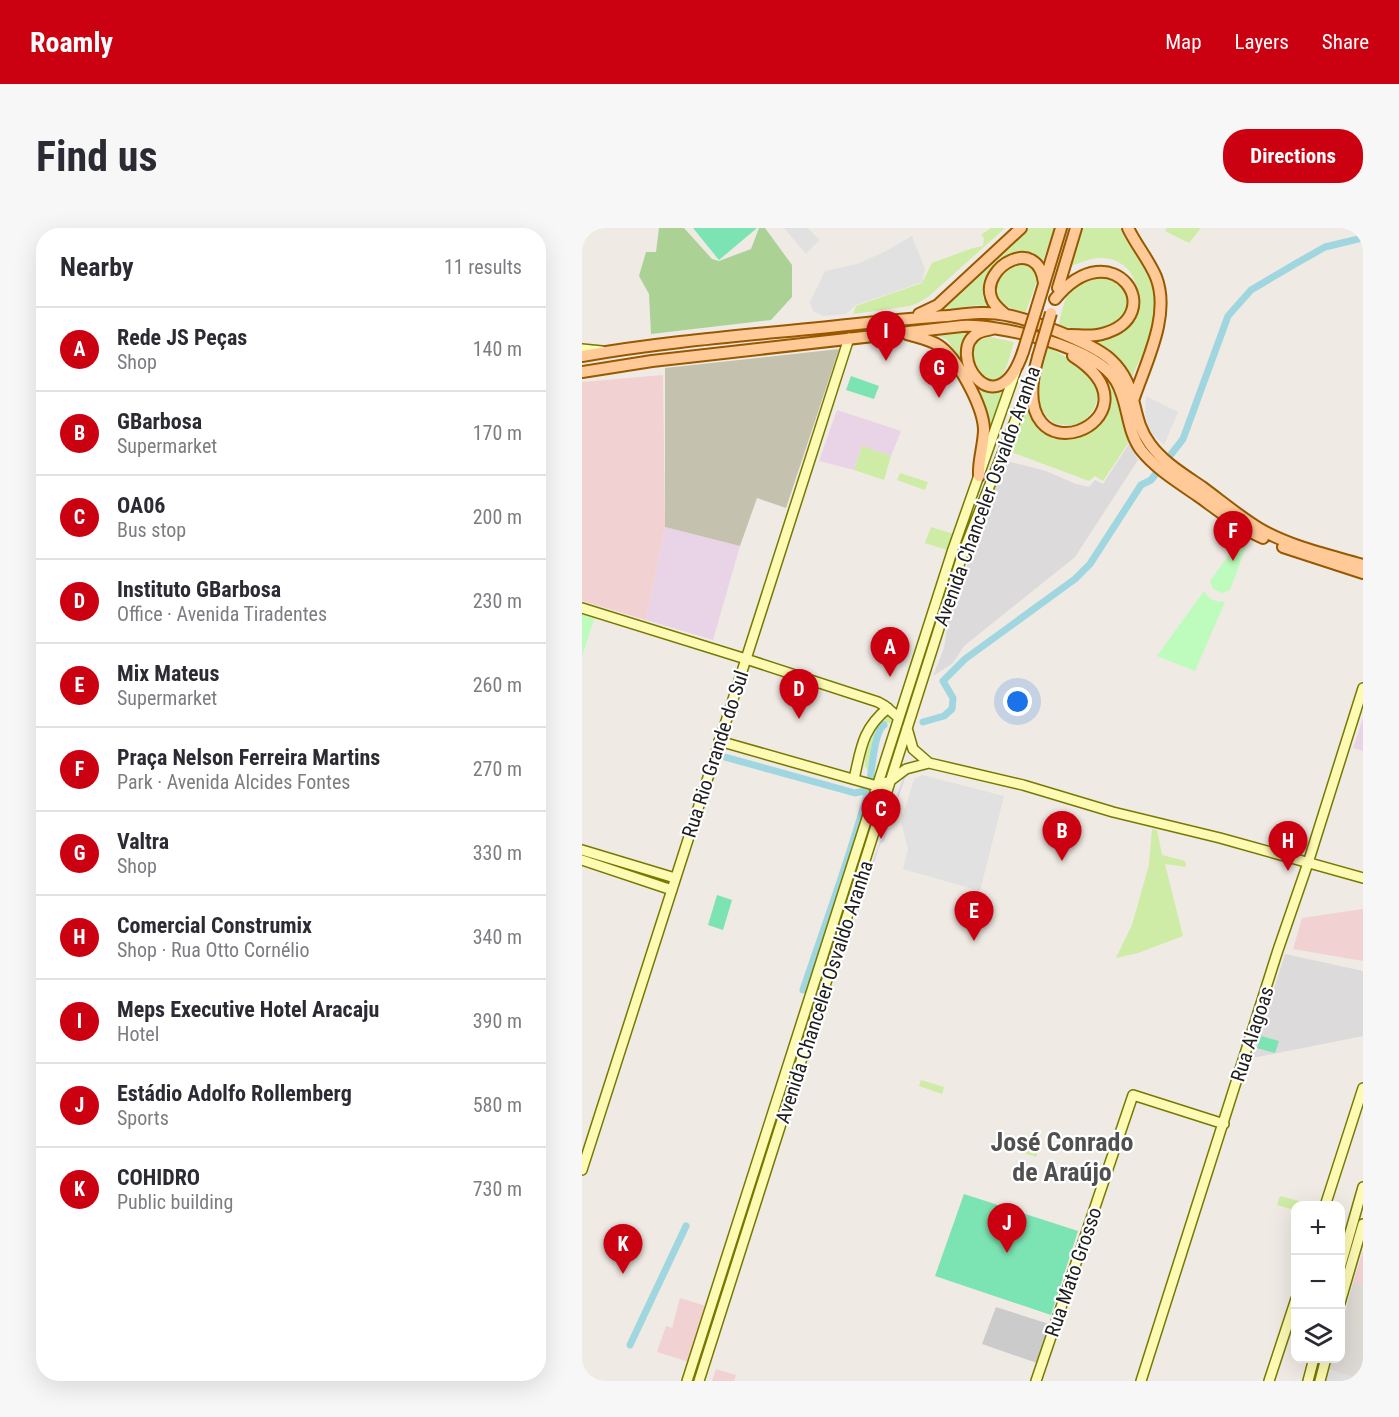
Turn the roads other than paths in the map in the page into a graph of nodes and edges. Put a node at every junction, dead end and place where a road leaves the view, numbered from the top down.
1 (1021, 228) edge
2 (1061, 228) edge
3 (1076, 228) edge
4 (1128, 228) edge
5 (1044, 284) junction
6 (1055, 299) junction
7 (1006, 315) junction
8 (907, 319) junction
9 (998, 327) junction
10 (901, 333) junction
11 (1063, 334) junction
12 (849, 338) junction
13 (1064, 347) junction
14 (582, 348) edge
15 (607, 351) junction
16 (582, 356) edge
17 (1017, 368) junction
18 (582, 372) edge
19 (1034, 372) junction
20 (1134, 398) junction
21 (1161, 463) junction
22 (979, 476) junction
23 (1363, 565) edge
24 (1363, 573) edge
25 (582, 608) edge
26 (746, 658) junction
27 (1363, 688) edge
28 (888, 708) junction
29 (899, 718) junction
30 (907, 728) junction
31 (719, 741) junction
32 (929, 763) junction
33 (854, 779) junction
34 (890, 781) junction
35 (872, 785) junction
36 (582, 850) edge
37 (582, 860) edge
38 (1308, 863) junction
39 (675, 878) junction
40 (1363, 878) edge
41 (672, 890) junction
42 (1363, 1088) edge
43 (1224, 1124) junction
44 (582, 1170) edge
45 (1363, 1187) edge
46 (1327, 1201) edge
47 (1363, 1224) edge
48 (1345, 1255) edge
49 (1345, 1289) edge
50 (1293, 1309) edge
51 (1313, 1363) edge
52 (1325, 1363) edge
53 (687, 1381) edge
54 (699, 1381) edge
55 (1036, 1381) edge
56 (1141, 1381) edge
57 (1269, 1381) edge
58 (1308, 1381) edge
59 (1320, 1381) edge

1 - 8 main road
2 - 5 main road, Avenida Chanceler Osvaldo Aranha
3 - 6 main road, Avenida Chanceler Osvaldo Aranha
4 - 20 main road
5 - 7 main road
5 - 17 main road, Avenida Chanceler Osvaldo Aranha, bridge
6 - 11 main road
6 - 19 main road, Avenida Chanceler Osvaldo Aranha, bridge
7 - 8 main road
7 - 11 main road
8 - 15 main road
9 - 10 main road
9 - 13 main road
9 - 17 main road
10 - 12 main road
10 - 22 main road
11 - 20 main road
12 - 18 main road
12 - 26 street, Rua Rio Grande do Sul
13 - 19 main road
13 - 21 main road
14 - 15 street
15 - 16 main road
17 - 22 street, Avenida Chanceler Osvaldo Aranha
19 - 30 street, Avenida Chanceler Osvaldo Aranha
20 - 21 main road
21 - 23 main road
21 - 24 main road
22 - 29 street, Avenida Chanceler Osvaldo Aranha
25 - 26 street
26 - 28 street
26 - 31 street, Rua Rio Grande do Sul
27 - 38 street, Rua Alagoas
28 - 29 street
28 - 33 street
29 - 35 street, Avenida Chanceler Osvaldo Aranha
30 - 32 street
30 - 34 street, Avenida Chanceler Osvaldo Aranha
31 - 33 street
31 - 39 street, Rua Rio Grande do Sul
32 - 34 street
32 - 38 street
33 - 35 street
34 - 35 street
34 - 54 street, Avenida Chanceler Osvaldo Aranha
35 - 53 street, Avenida Chanceler Osvaldo Aranha
36 - 39 street
37 - 41 street
38 - 40 street
38 - 43 street, Rua Alagoas
39 - 41 street, Rua Rio Grande do Sul
41 - 44 street, Rua Rio Grande do Sul
42 - 46 street
43 - 55 street, Rua Mato Grosso
43 - 56 street, Rua Alagoas
45 - 48 street
47 - 49 street
50 - 57 street
51 - 58 street
52 - 59 street

